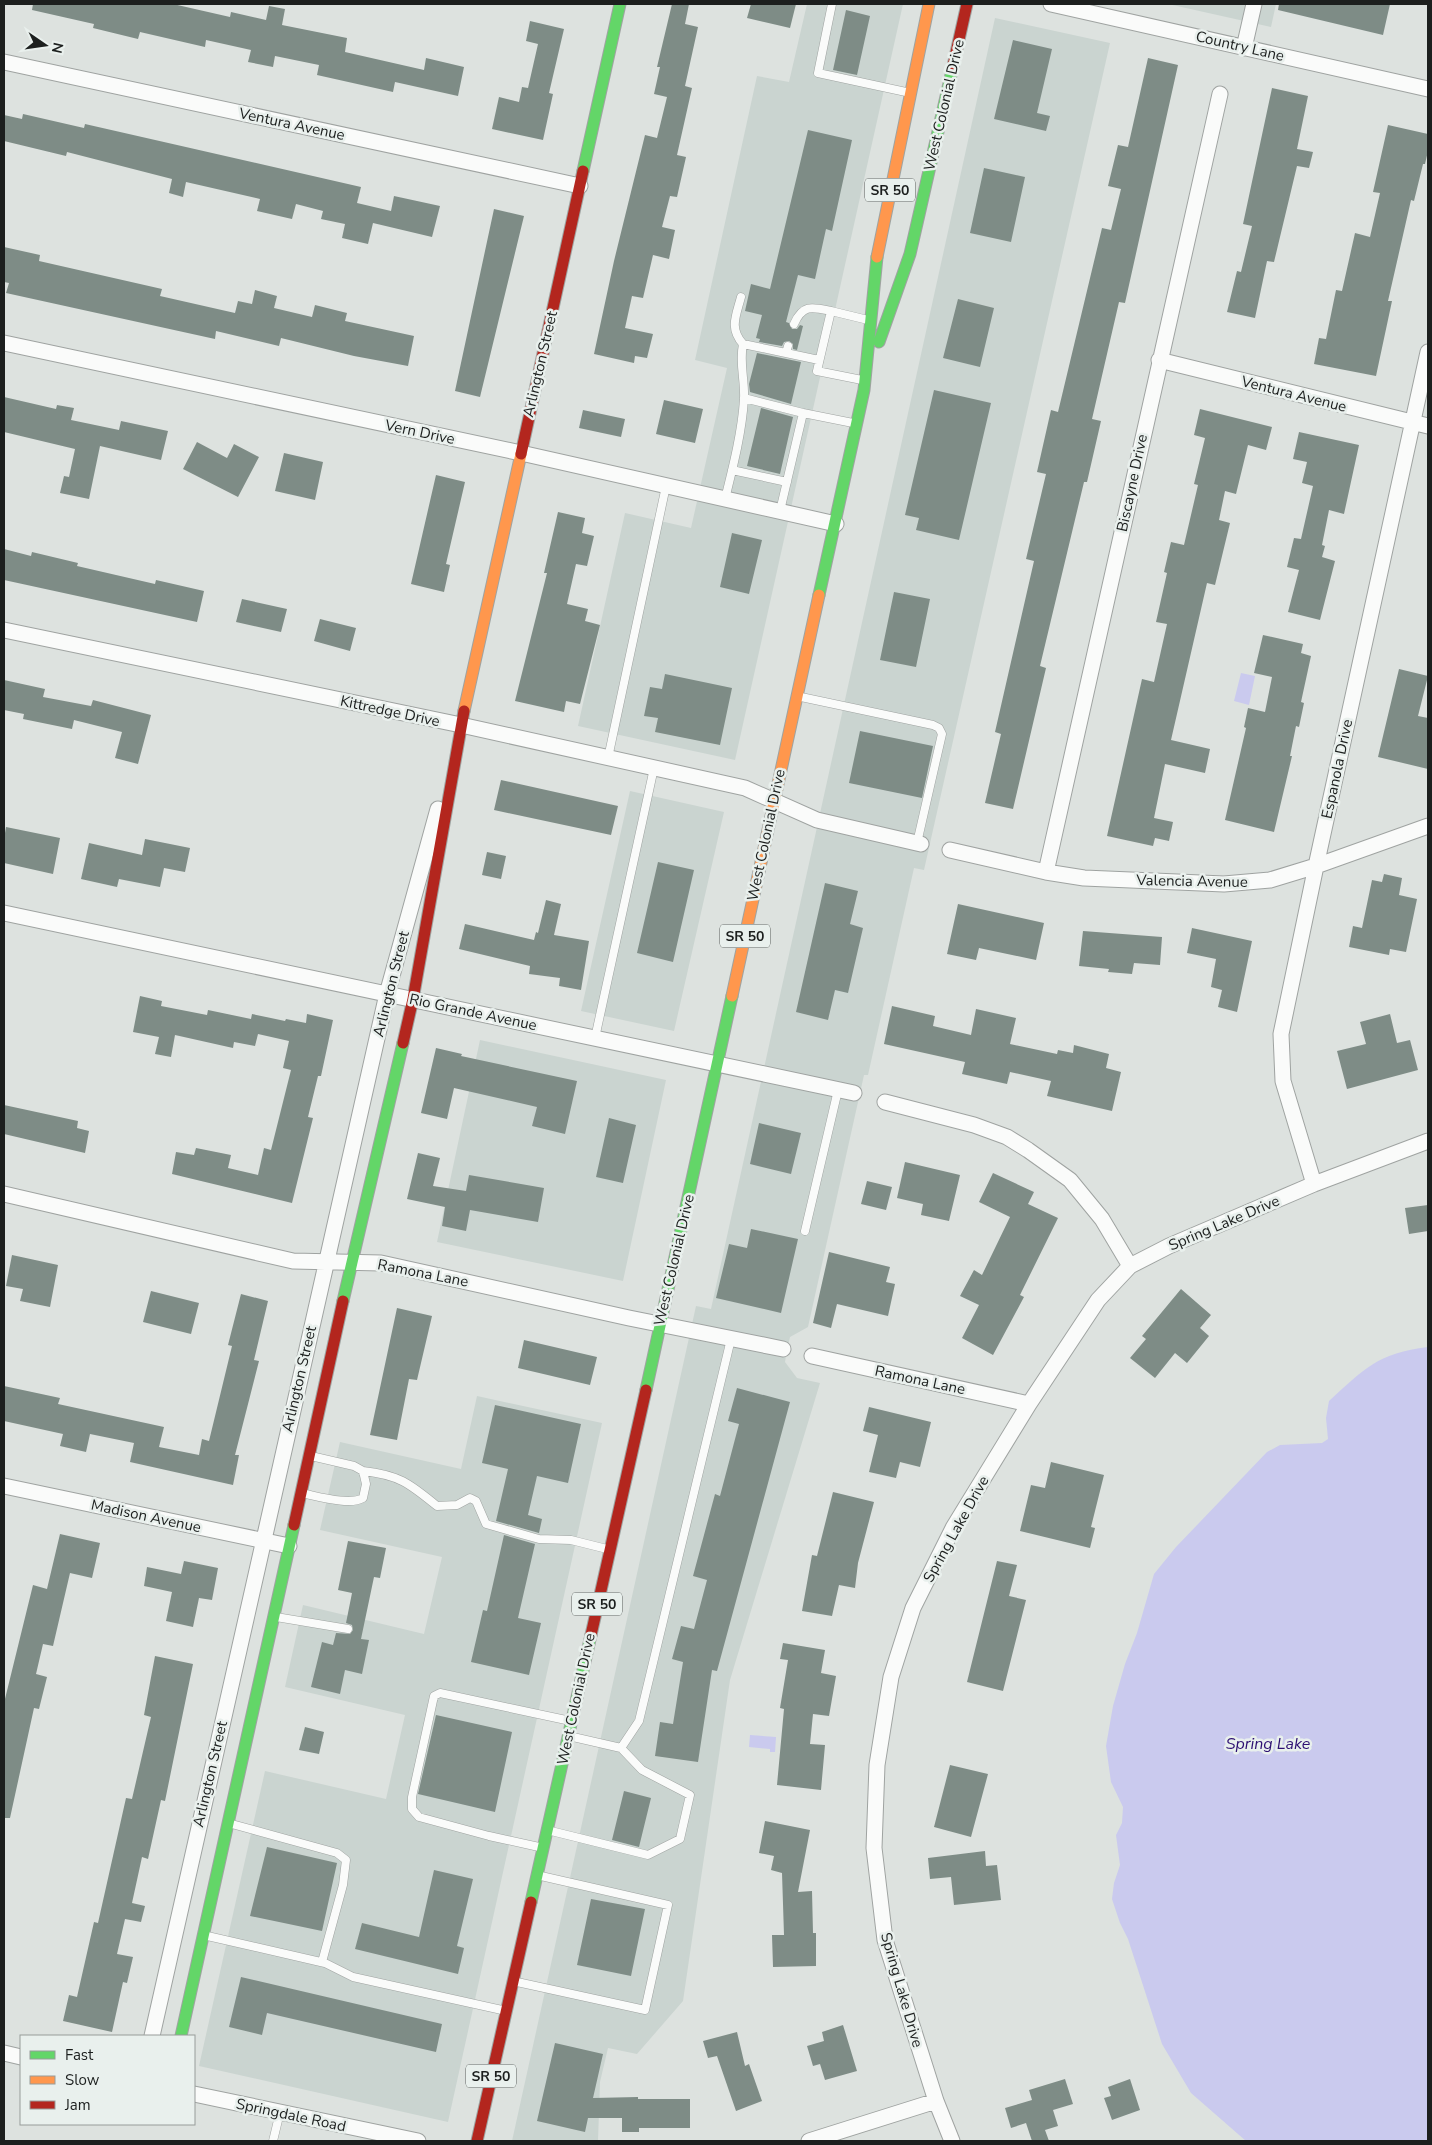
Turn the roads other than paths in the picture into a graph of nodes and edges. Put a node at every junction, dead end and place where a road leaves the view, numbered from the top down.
1 (620, 4) edge
2 (832, 4) edge
3 (929, 4) edge
4 (967, 4) edge
5 (1052, 4) edge
6 (1254, 4) edge
7 (1244, 48) junction
8 (4, 62) edge
9 (1428, 89) edge
10 (910, 93) junction
11 (1220, 94) dead end
12 (580, 186) junction
13 (741, 297) dead end
14 (831, 311) junction
15 (872, 321) junction
16 (794, 324) dead end
17 (4, 343) edge
18 (743, 344) junction
19 (1428, 352) edge
20 (819, 360) junction
21 (1159, 360) junction
22 (866, 380) junction
23 (744, 398) junction
24 (803, 413) junction
25 (1412, 423) junction
26 (857, 424) junction
27 (1428, 426) edge
28 (521, 453) junction
29 (732, 470) junction
30 (787, 482) junction
31 (666, 486) junction
32 (725, 499) junction
33 (780, 512) junction
34 (836, 524) junction
35 (4, 630) edge
36 (796, 696) junction
37 (461, 725) junction
38 (608, 758) junction
39 (654, 768) junction
40 (773, 802) junction
41 (1428, 826) edge
42 (919, 844) joint
43 (950, 850) dead end
44 (1316, 866) junction
45 (1046, 872) junction
46 (4, 913) edge
47 (387, 994) junction
48 (413, 1000) junction
49 (594, 1038) junction
50 (718, 1065) junction
51 (838, 1090) junction
52 (854, 1094) dead end
53 (885, 1102) dead end
54 (1428, 1141) edge
55 (1314, 1184) junction
56 (4, 1194) edge
57 (805, 1231) dead end
58 (325, 1261) junction
59 (352, 1262) junction
60 (1130, 1266) junction
61 (660, 1323) junction
62 (731, 1339) junction
63 (783, 1349) dead end
64 (812, 1356) dead end
65 (1029, 1404) junction
66 (309, 1456) junction
67 (363, 1471) junction
68 (4, 1486) edge
69 (301, 1493) junction
70 (262, 1541) junction
71 (289, 1546) junction
72 (609, 1550) junction
73 (274, 1616) junction
74 (348, 1629) dead end
75 (571, 1720) junction
76 (568, 1736) junction
77 (620, 1748) junction
78 (228, 1823) junction
79 (546, 1830) junction
80 (543, 1848) junction
81 (536, 1875) junction
82 (204, 1935) junction
83 (322, 1962) junction
84 (513, 1982) junction
85 (506, 2011) junction
86 (152, 2035) edge
87 (181, 2035) edge
88 (4, 2053) edge
89 (20, 2057) edge
90 (195, 2094) edge
91 (936, 2102) junction
92 (280, 2112) junction
93 (274, 2141) edge
94 (418, 2141) edge
95 (477, 2141) edge
96 (809, 2141) edge
97 (952, 2141) edge

1 - 12 main road, Arlington Street
2 - 10 lane
3 - 10 main road, West Colonial Drive / SR 50
4 - 22 main road, West Colonial Drive / SR 50
5 - 7 street, Country Lane
6 - 7 street
7 - 9 street, Country Lane
8 - 12 street, Ventura Avenue
10 - 15 main road, West Colonial Drive / SR 50
11 - 21 street, Biscayne Drive
12 - 28 main road, Arlington Street
13 - 18 lane
14 - 15 lane
14 - 16 lane
14 - 20 lane
15 - 22 main road, West Colonial Drive / SR 50
17 - 28 street, Vern Drive
18 - 20 lane
18 - 23 lane
19 - 25 street, Espanola Drive
20 - 22 lane
21 - 25 street, Ventura Avenue
21 - 45 street, Biscayne Drive
22 - 26 main road, West Colonial Drive / SR 50
23 - 24 lane
23 - 29 lane
24 - 26 lane
24 - 30 lane
25 - 27 street, Ventura Avenue
25 - 44 street, Espanola Drive
26 - 34 main road, West Colonial Drive / SR 50
28 - 31 street, Vern Drive
28 - 37 main road, Arlington Street
29 - 30 lane
29 - 32 lane
30 - 33 lane
31 - 32 street, Vern Drive
31 - 38 lane
32 - 33 street, Vern Drive
33 - 34 street, Vern Drive
34 - 36 main road, West Colonial Drive / SR 50
35 - 37 street, Kittredge Drive
36 - 40 main road, West Colonial Drive / SR 50
36 - 42 lane
37 - 38 street, Kittredge Drive
37 - 47 street, Arlington Street
37 - 48 main road, Arlington Street
38 - 39 street, Kittredge Drive
39 - 40 street, Kittredge Drive
39 - 49 lane
40 - 42 street
40 - 50 main road, West Colonial Drive / SR 50
41 - 44 street, Valencia Avenue
43 - 45 street, Valencia Avenue
44 - 45 street, Valencia Avenue
44 - 55 street, Espanola Drive
46 - 47 street, Rio Grande Avenue
47 - 48 street, Rio Grande Avenue
47 - 58 street, Arlington Street
48 - 49 street, Rio Grande Avenue
48 - 59 main road, Arlington Street
49 - 50 street, Rio Grande Avenue
50 - 51 street, Rio Grande Avenue
50 - 61 main road, West Colonial Drive / SR 50
51 - 52 street, Rio Grande Avenue
51 - 57 lane
53 - 60 street
54 - 55 street, Spring Lake Drive
55 - 60 street, Spring Lake Drive
56 - 58 street, Ramona Lane
58 - 59 street, Ramona Lane
58 - 70 street, Arlington Street
59 - 61 street, Ramona Lane
59 - 66 main road, Arlington Street
60 - 65 street, Spring Lake Drive
61 - 62 street, Ramona Lane
61 - 72 main road, West Colonial Drive / SR 50
62 - 63 street, Ramona Lane
62 - 77 lane
64 - 65 street, Ramona Lane
65 - 91 street, Spring Lake Drive
66 - 67 lane
66 - 69 main road, Arlington Street
67 - 69 lane
67 - 72 lane
68 - 70 street, Madison Avenue
69 - 71 main road, Arlington Street
70 - 71 street, Madison Avenue
70 - 86 street, Arlington Street
71 - 73 main road, Arlington Street
72 - 75 main road, West Colonial Drive / SR 50
73 - 74 lane
73 - 78 main road, Arlington Street
75 - 76 main road, West Colonial Drive / SR 50
75 - 80 lane
76 - 77 lane
76 - 79 main road, West Colonial Drive / SR 50
77 - 79 lane
78 - 82 main road, Arlington Street
78 - 83 lane
79 - 80 main road, West Colonial Drive / SR 50
80 - 81 main road, West Colonial Drive / SR 50
81 - 84 main road, West Colonial Drive / SR 50
81 - 84 lane
82 - 83 lane
82 - 87 main road, Arlington Street
83 - 85 lane
84 - 85 main road, West Colonial Drive / SR 50
85 - 95 main road, West Colonial Drive / SR 50
88 - 89 street
90 - 92 street, Springdale Road
91 - 96 street
91 - 97 street, Spring Lake Drive
92 - 93 lane
92 - 94 street, Springdale Road

